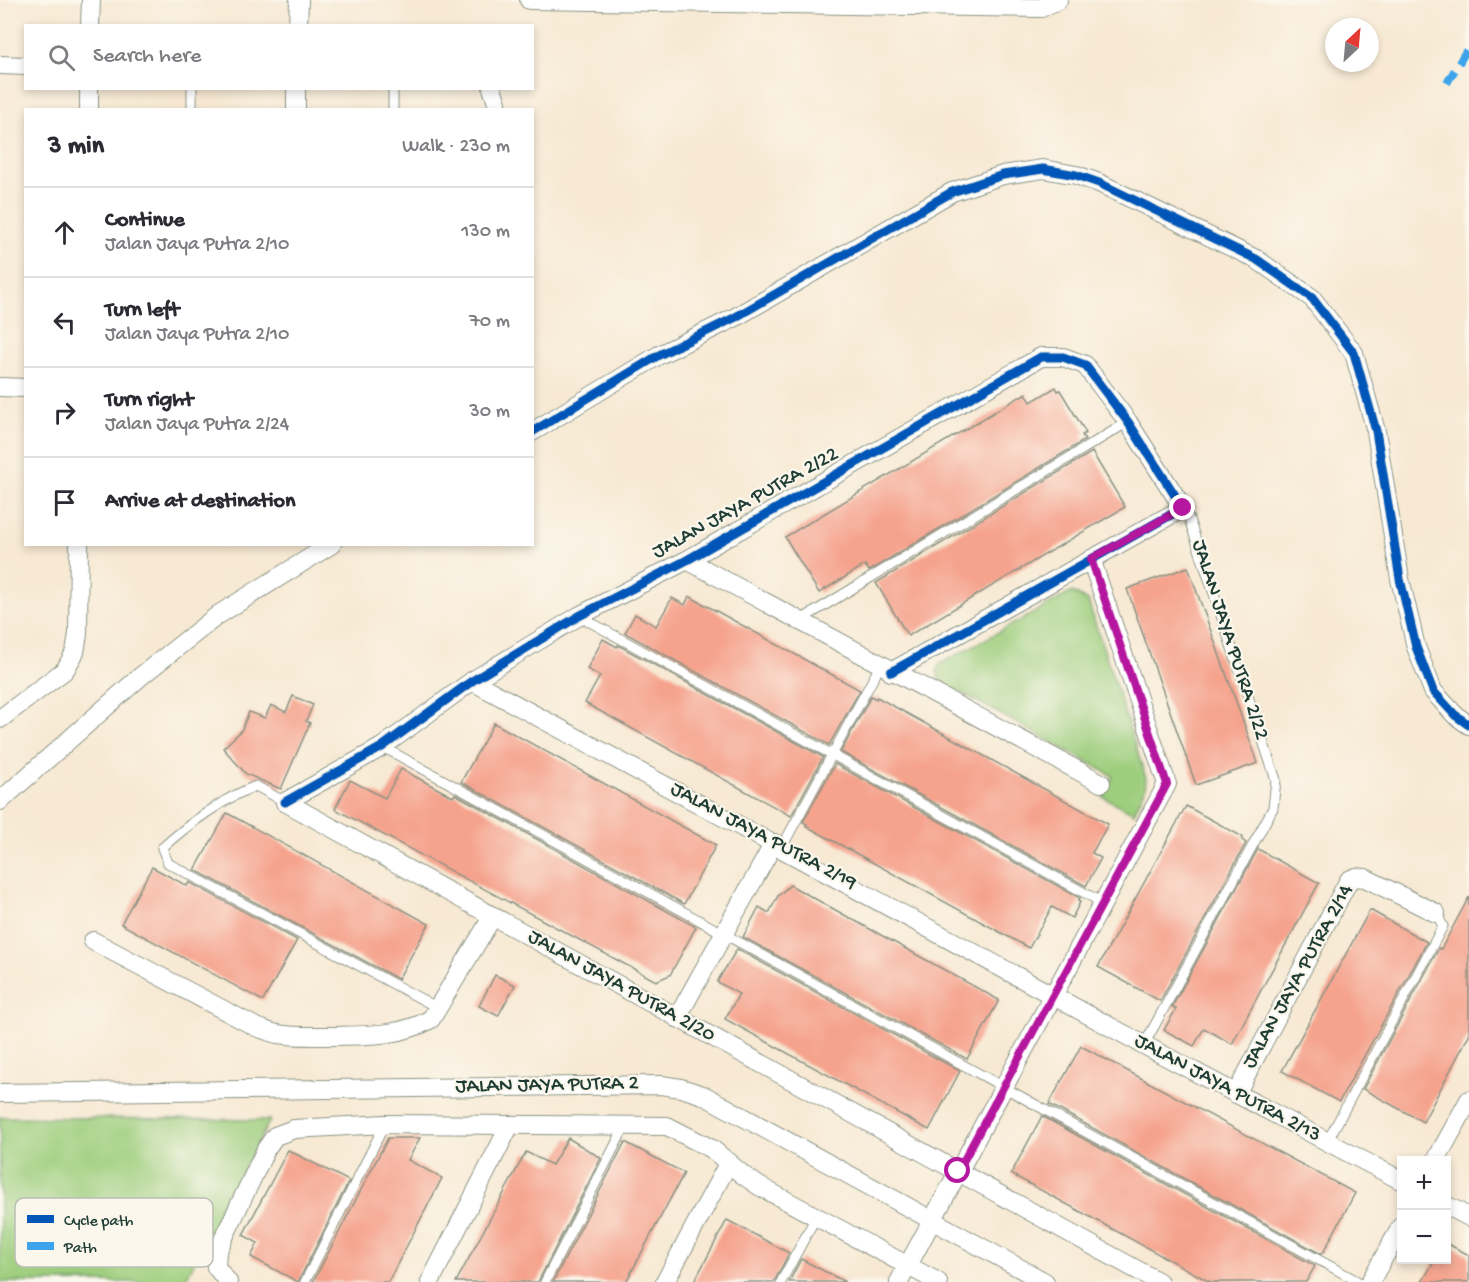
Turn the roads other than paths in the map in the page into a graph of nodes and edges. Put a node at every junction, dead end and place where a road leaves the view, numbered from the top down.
1 (91, 0) edge
2 (299, 0) edge
3 (529, 0) edge
4 (1058, 0) edge
5 (653, 1) edge
6 (759, 2) edge
7 (862, 2) edge
8 (964, 3) edge
9 (90, 24) edge
10 (298, 24) edge
11 (0, 65) edge
12 (24, 66) edge
13 (89, 90) edge
14 (192, 90) edge
15 (296, 90) edge
16 (393, 90) edge
17 (493, 90) edge
18 (89, 108) edge
19 (192, 108) edge
20 (296, 108) edge
21 (393, 108) edge
22 (497, 108) edge
23 (0, 387) edge
24 (24, 388) edge
25 (1128, 422) junction
26 (534, 431) edge
27 (1183, 508) junction
28 (80, 546) edge
29 (329, 546) edge
30 (1091, 559) junction
31 (687, 560) junction
32 (579, 616) junction
33 (799, 621) junction
34 (886, 669) junction
35 (472, 681) junction
36 (0, 719) edge
37 (1469, 725) edge
38 (382, 747) junction
39 (832, 755) junction
40 (1101, 783) dead end
41 (0, 801) edge
42 (285, 802) junction
43 (778, 845) junction
44 (1103, 903) junction
45 (1436, 913) joint
46 (493, 916) junction
47 (724, 934) junction
48 (93, 941) dead end
49 (1054, 995) junction
50 (438, 1008) junction
51 (677, 1018) junction
52 (1144, 1045) junction
53 (1004, 1087) junction
54 (0, 1093) edge
55 (1236, 1094) junction
56 (1469, 1100) edge
57 (385, 1124) junction
58 (510, 1125) junction
59 (625, 1126) junction
60 (1327, 1142) junction
61 (1439, 1156) edge
62 (729, 1162) junction
63 (958, 1171) junction
64 (1397, 1179) edge
65 (1451, 1208) edge
66 (816, 1217) junction
67 (1469, 1217) edge
68 (932, 1220) junction
69 (1397, 1232) edge
70 (908, 1266) junction
71 (228, 1282) edge
72 (305, 1282) edge
73 (430, 1282) edge
74 (545, 1282) edge
75 (665, 1282) edge
76 (781, 1282) edge
77 (899, 1282) edge
78 (938, 1282) edge
79 (1046, 1282) edge
80 (1159, 1282) edge
81 (1359, 1282) edge
82 (1370, 1282) edge

1 - 9 street
2 - 10 street
3 - 5 street
4 - 8 street
5 - 6 street
6 - 7 street
7 - 8 street
11 - 12 street
13 - 18 street
14 - 19 lane
15 - 20 street
16 - 21 lane
17 - 22 street
23 - 24 street
25 - 27 street, JALAN JAYA PUTRA 2/22
25 - 31 street, JALAN JAYA PUTRA 2/22
25 - 33 lane
26 - 37 street
27 - 30 street
27 - 52 lane, JALAN JAYA PUTRA 2/22
28 - 36 street
29 - 41 street
30 - 34 street
30 - 44 street
31 - 32 street, JALAN JAYA PUTRA 2/22
31 - 33 street
32 - 35 street, JALAN JAYA PUTRA 2/22
32 - 39 lane
33 - 34 street
34 - 39 lane
34 - 40 street
35 - 38 street, JALAN JAYA PUTRA 2/22
35 - 43 street, JALAN JAYA PUTRA 2/19
38 - 42 street, JALAN JAYA PUTRA 2/22
38 - 47 lane
39 - 43 lane
39 - 44 lane
42 - 46 street, JALAN JAYA PUTRA 2/20
42 - 50 lane
43 - 47 street
43 - 49 street, JALAN JAYA PUTRA 2/19
44 - 49 street
45 - 55 street, JALAN JAYA PUTRA 2/14
45 - 60 lane
46 - 50 street
46 - 51 street, JALAN JAYA PUTRA 2/20
47 - 51 street
47 - 53 lane
48 - 50 street
49 - 52 street, JALAN JAYA PUTRA 2/13
49 - 53 street
51 - 63 street, JALAN JAYA PUTRA 2/20
52 - 55 street, JALAN JAYA PUTRA 2/13
53 - 63 street
53 - 81 lane
54 - 68 street, JALAN JAYA PUTRA 2
55 - 60 street, JALAN JAYA PUTRA 2/13
56 - 61 street
57 - 58 street
57 - 71 street
57 - 72 lane
58 - 59 street
58 - 73 street
59 - 62 street
59 - 74 lane
60 - 64 street, JALAN JAYA PUTRA 2/13
62 - 66 street
62 - 75 street
63 - 68 street
63 - 80 street, JALAN JAYA PUTRA 2/20
65 - 67 street
66 - 70 street
66 - 76 lane
68 - 70 street
68 - 79 street, JALAN JAYA PUTRA 2
69 - 82 street
70 - 77 street
70 - 78 street

